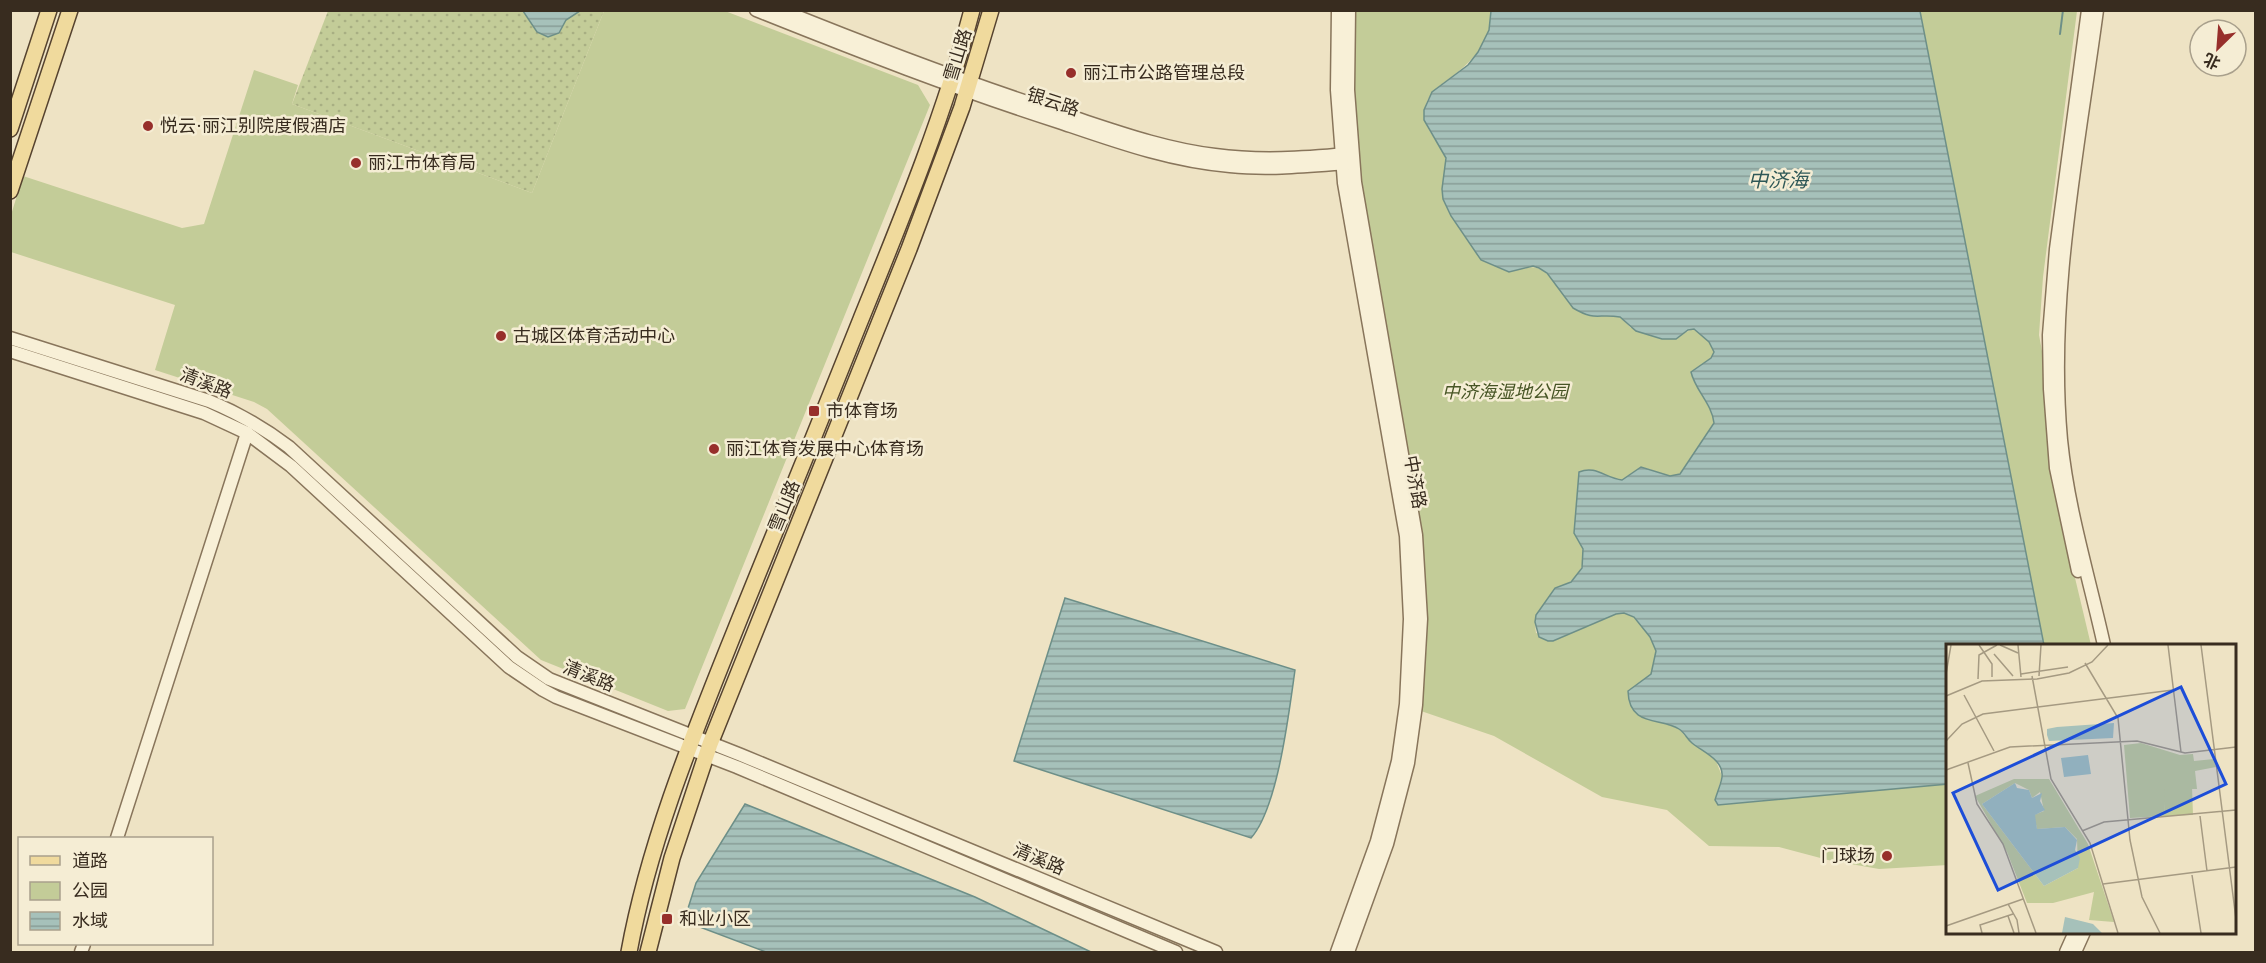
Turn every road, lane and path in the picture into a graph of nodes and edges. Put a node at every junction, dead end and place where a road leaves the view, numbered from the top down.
1 (50, 10) edge
2 (70, 10) edge
3 (756, 10) edge
4 (781, 10) edge
5 (972, 10) edge
6 (991, 10) edge
7 (1338, 10) edge
8 (1349, 10) edge
9 (2088, 10) edge
10 (2097, 10) edge
11 (951, 81) junction
12 (969, 87) junction
13 (10, 129) edge
14 (1350, 158) junction
15 (10, 191) edge
16 (10, 338) edge
17 (10, 351) edge
18 (247, 434) junction
19 (2096, 644) edge
20 (2104, 644) edge
21 (691, 743) junction
22 (708, 749) junction
23 (117, 837) edge
24 (2075, 933) edge
25 (2084, 933) edge
26 (629, 952) edge
27 (648, 952) edge
28 (1176, 952) edge
29 (1215, 952) edge
30 (1336, 952) edge
31 (1348, 952) edge
32 (2066, 952) edge
33 (2075, 952) edge

1 - 13 main road
2 - 15 main road
3 - 11 street, 银云路
4 - 11 street, 银云路
5 - 11 main road, 雪山路
6 - 12 main road, 雪山路
7 - 14 street, 中济路
8 - 14 street, 中济路
9 - 19 street
10 - 20 street
11 - 12 street, 银云路
11 - 21 main road, 雪山路
12 - 14 street, 银云路
12 - 22 main road, 雪山路
14 - 30 street, 中济路
14 - 31 street, 中济路
16 - 21 street, 清溪路
17 - 18 street, 清溪路
18 - 21 street, 清溪路
18 - 23 street
21 - 22 street, 清溪路
21 - 26 main road, 雪山路
22 - 27 main road, 雪山路
22 - 28 street, 清溪路
22 - 29 street, 清溪路
24 - 32 street
25 - 33 street

